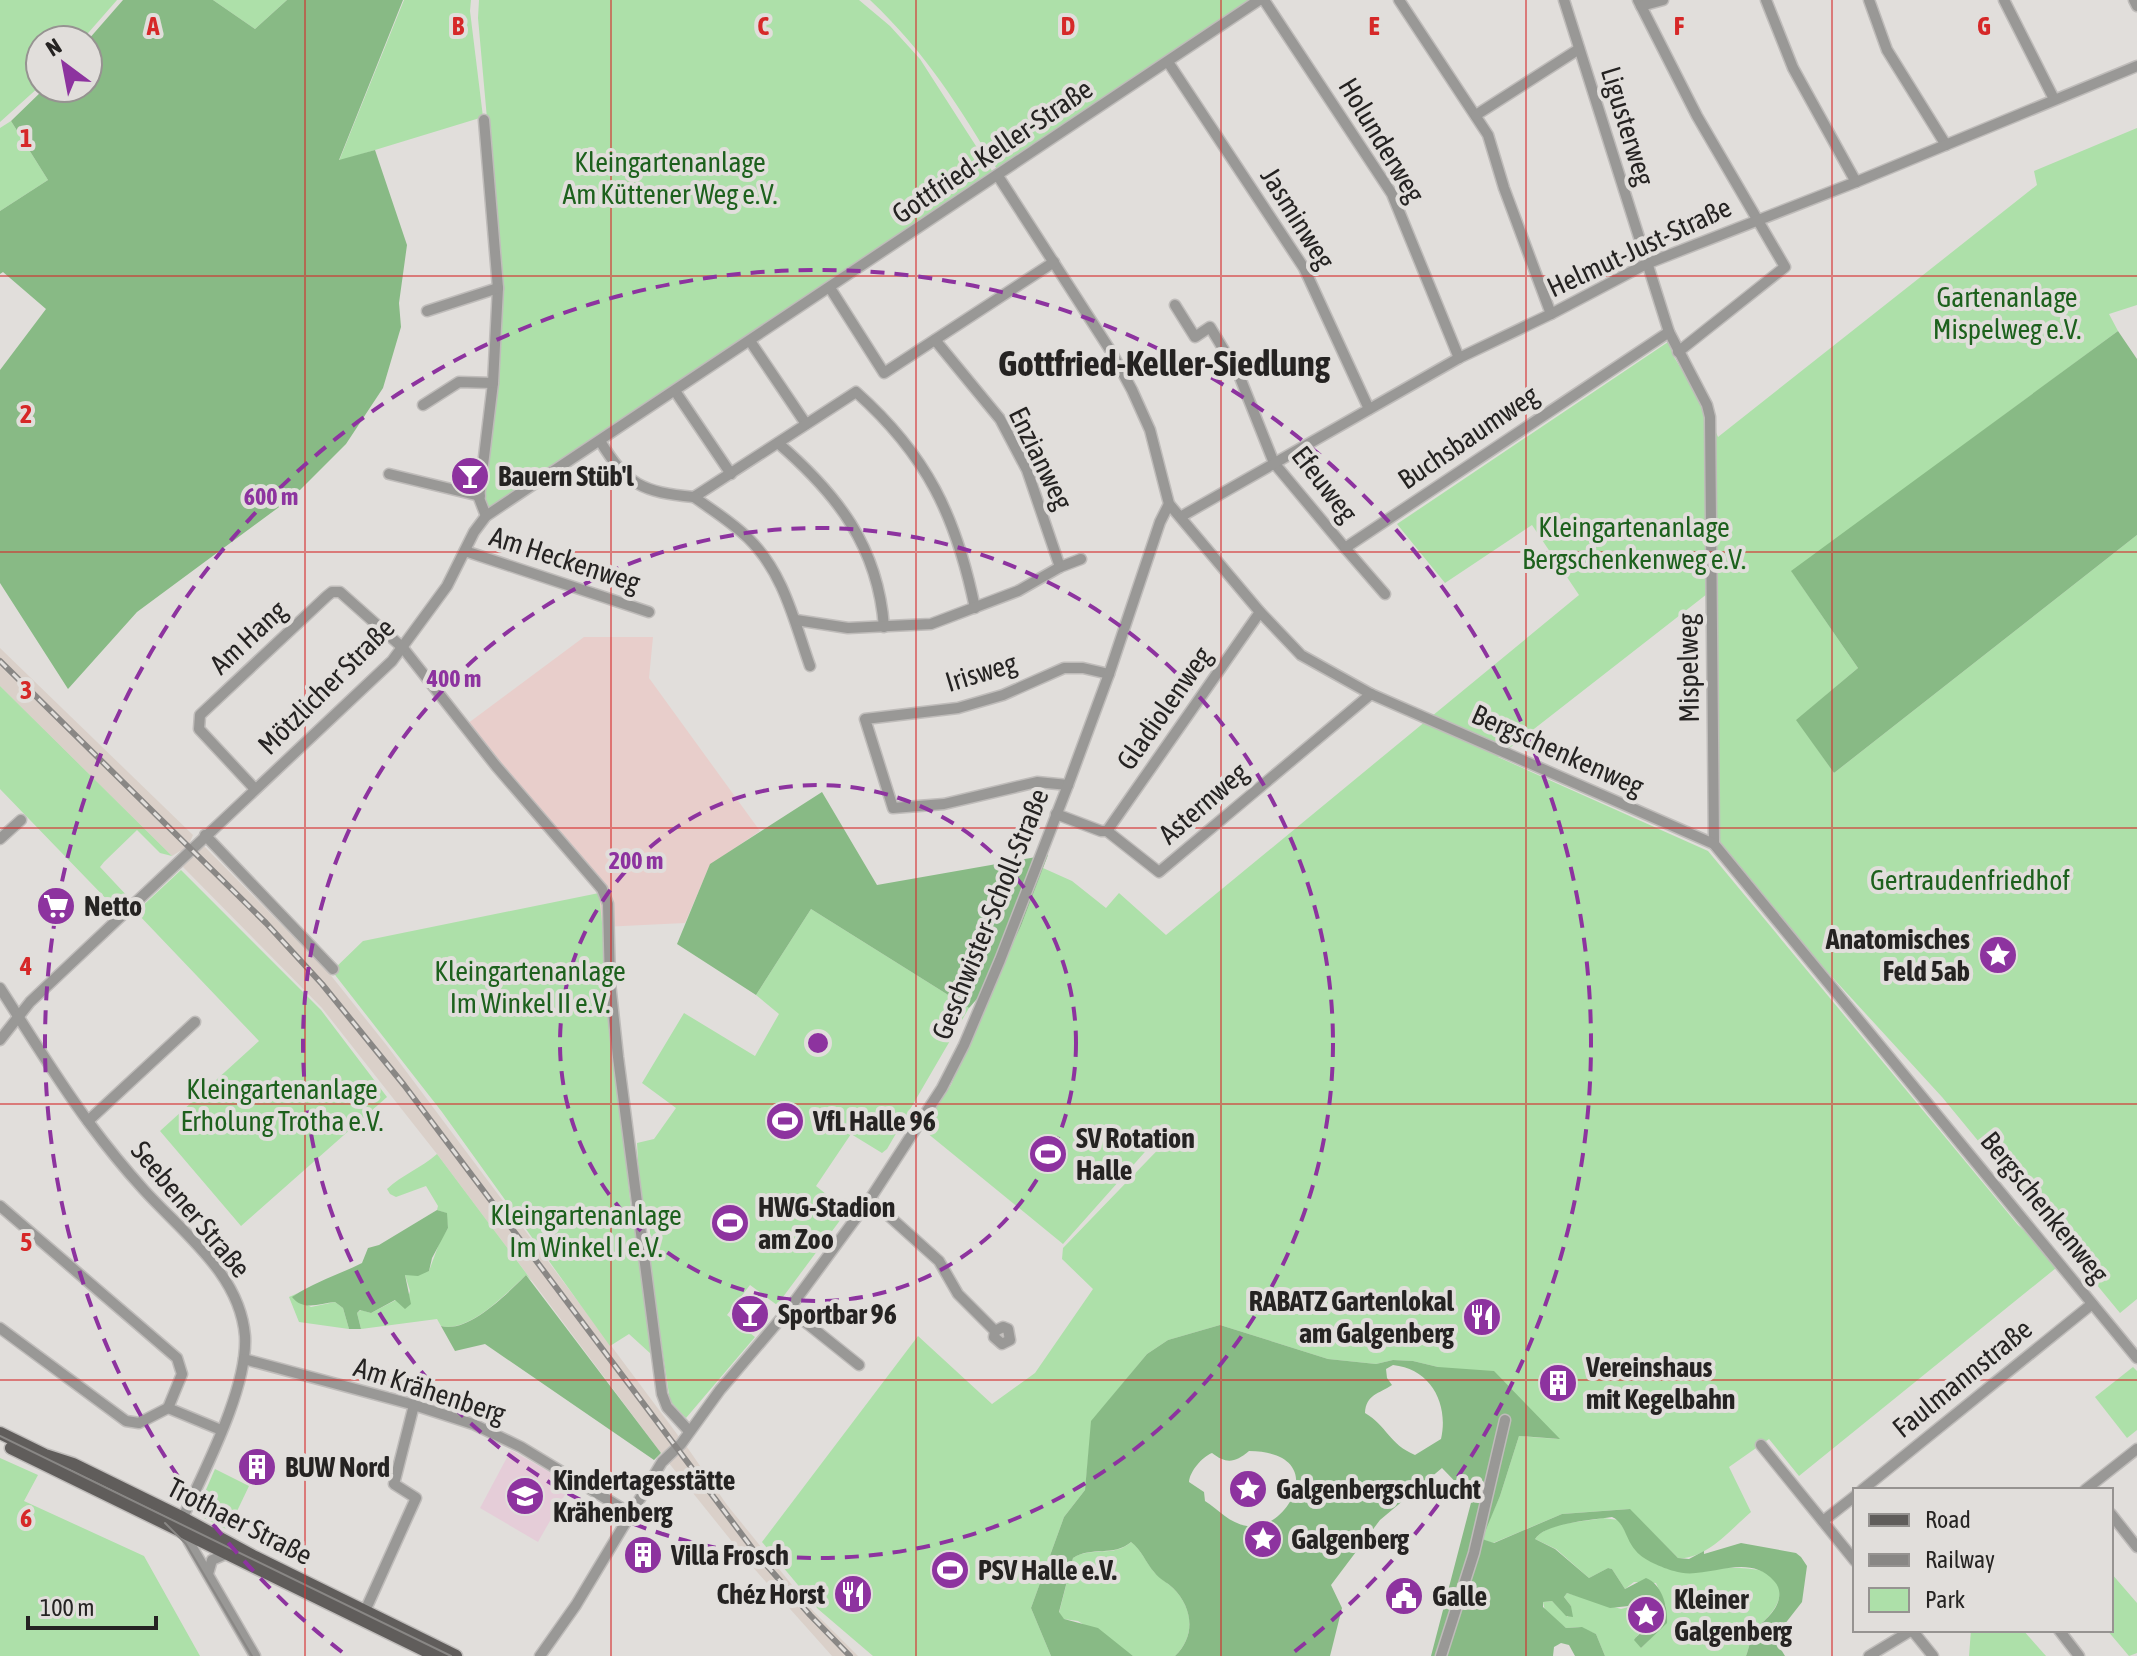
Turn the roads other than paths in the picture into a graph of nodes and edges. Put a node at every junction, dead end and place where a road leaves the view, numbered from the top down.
1 (1262, 0) edge
2 (1564, 0) edge
3 (1663, 0) edge
4 (1766, 0) edge
5 (1869, 0) edge
6 (2004, 0) edge
7 (2134, 0) edge
8 (1405, 2) edge
9 (1640, 3) edge
10 (2137, 6) edge
11 (1579, 49) junction
12 (1168, 62) junction
13 (2137, 66) edge
14 (2054, 99) junction
15 (1476, 115) junction
16 (484, 120) dead end
17 (1946, 145) junction
18 (998, 176) junction
19 (1856, 182) junction
20 (1758, 218) junction
21 (1054, 262) junction
22 (1646, 264) junction
23 (498, 288) junction
24 (830, 288) junction
25 (1175, 305) dead end
26 (427, 311) dead end
27 (1551, 314) junction
28 (1669, 332) junction
29 (935, 340) junction
30 (750, 341) junction
31 (1678, 352) junction
32 (1459, 358) junction
33 (493, 383) junction
34 (675, 391) junction
35 (423, 405) dead end
36 (1369, 409) junction
37 (806, 424) junction
38 (600, 441) junction
39 (778, 443) junction
40 (1274, 463) junction
41 (389, 474) dead end
42 (731, 474) junction
43 (480, 496) junction
44 (694, 497) junction
45 (1169, 504) junction
46 (486, 516) junction
47 (1182, 516) junction
48 (1345, 548) junction
49 (465, 551) junction
50 (1081, 559) dead end
51 (1060, 567) junction
52 (1385, 594) dead end
53 (975, 608) junction
54 (649, 612) dead end
55 (1260, 612) junction
56 (796, 620) junction
57 (884, 627) junction
58 (403, 648) junction
59 (810, 666) dead end
60 (1109, 674) junction
61 (1371, 694) junction
62 (1068, 785) junction
63 (255, 789) junction
64 (1056, 814) junction
65 (21, 820) dead end
66 (1107, 831) junction
67 (205, 835) junction
68 (0, 839) edge
69 (1714, 844) junction
70 (333, 969) dead end
71 (0, 988) edge
72 (19, 1017) junction
73 (195, 1022) dead end
74 (0, 1040) edge
75 (88, 1121) junction
76 (870, 1199) junction
77 (0, 1206) edge
78 (2092, 1304) junction
79 (789, 1309) junction
80 (0, 1328) edge
81 (995, 1331) dead end
82 (2137, 1358) edge
83 (244, 1359) junction
84 (859, 1365) dead end
85 (414, 1405) junction
86 (168, 1408) junction
87 (1505, 1420) dead end
88 (221, 1430) junction
89 (689, 1431) junction
90 (0, 1433) edge
91 (0, 1442) edge
92 (1761, 1445) dead end
93 (2137, 1449) edge
94 (1864, 1488) edge
95 (2089, 1488) edge
96 (1853, 1498) edge
97 (633, 1515) junction
98 (2113, 1517) edge
99 (183, 1518) junction
100 (1823, 1521) junction
101 (186, 1535) junction
102 (2137, 1547) edge
103 (226, 1554) junction
104 (1853, 1558) edge
105 (208, 1576) junction
106 (365, 1611) junction
107 (1909, 1632) edge
108 (1914, 1632) edge
109 (2061, 1632) edge
110 (255, 1656) edge
111 (436, 1656) edge
112 (456, 1656) edge
113 (540, 1656) edge
114 (1441, 1656) edge
115 (1869, 1656) edge
116 (1933, 1656) edge
117 (2079, 1656) edge

1 - 12 street, Gottfried-Keller-Straße
1 - 32 street, Holunderweg
2 - 11 street, Ligusterweg
3 - 9 street
4 - 19 street
5 - 17 street
6 - 14 street
7 - 10 street
8 - 15 street
9 - 20 street
11 - 15 street
11 - 22 street, Ligusterweg
12 - 18 street, Gottfried-Keller-Straße
12 - 36 street, Jasminweg
13 - 14 street, Helmut-Just-Straße
14 - 17 street, Helmut-Just-Straße
15 - 27 street
16 - 23 street
17 - 19 street, Helmut-Just-Straße
18 - 21 street
18 - 24 street, Gottfried-Keller-Straße
19 - 20 street, Helmut-Just-Straße
20 - 22 street, Helmut-Just-Straße
20 - 31 street
21 - 29 street
21 - 45 street
22 - 27 street, Helmut-Just-Straße
22 - 28 street, Mispelweg
23 - 26 street
23 - 33 street
24 - 29 street
24 - 30 street, Gottfried-Keller-Straße
25 - 40 street, Efeuweg
27 - 32 street, Helmut-Just-Straße
28 - 31 street, Mispelweg
28 - 48 street, Buchsbaumweg
29 - 51 street, Enzianweg
30 - 34 street, Gottfried-Keller-Straße
30 - 37 street
31 - 69 street, Mispelweg
32 - 36 street, Helmut-Just-Straße
33 - 35 street
33 - 43 street
34 - 38 street, Gottfried-Keller-Straße
34 - 42 street
36 - 40 street, Helmut-Just-Straße
37 - 39 street
37 - 53 street
38 - 44 street
38 - 46 street, Gottfried-Keller-Straße
39 - 42 street
39 - 57 street
40 - 47 street, Helmut-Just-Straße
40 - 48 street, Efeuweg
41 - 43 street
42 - 44 street
43 - 46 street
44 - 56 street
45 - 47 street, Bergschenkenweg
45 - 60 street, Geschwister-Scholl-Straße
46 - 49 street, Mötzlicher Straße
47 - 55 street, Bergschenkenweg
48 - 52 street
49 - 54 street, Am Heckenweg
49 - 58 street, Mötzlicher Straße
50 - 51 street
51 - 53 street
53 - 57 street
55 - 61 street, Bergschenkenweg
55 - 66 street, Gladiolenweg
56 - 57 street
56 - 59 street
58 - 63 street, Mötzlicher Straße
58 - 63 street, Am Hang
58 - 89 street
60 - 62 street, Geschwister-Scholl-Straße
60 - 62 street, Irisweg
61 - 66 street, Asternweg
61 - 69 street, Bergschenkenweg
62 - 64 street, Geschwister-Scholl-Straße
63 - 67 street, Mötzlicher Straße
64 - 66 street, Asternweg
64 - 76 street, Geschwister-Scholl-Straße
65 - 68 street
67 - 70 street
67 - 72 street, Mötzlicher Straße
69 - 78 street, Bergschenkenweg
71 - 72 street, Seebener Straße
72 - 74 street, Mötzlicher Straße
72 - 75 street, Seebener Straße
73 - 75 street
75 - 83 street, Seebener Straße
76 - 79 street, Geschwister-Scholl-Straße
76 - 81 street
77 - 86 street
78 - 82 street, Bergschenkenweg
78 - 94 street, Faulmannstraße
79 - 84 street
79 - 89 street, Geschwister-Scholl-Straße
80 - 86 street
83 - 85 street, Am Krähenberg
83 - 88 street, Seebener Straße
85 - 97 street, Am Krähenberg
85 - 106 street
86 - 88 street
87 - 114 street
88 - 99 street, Seebener Straße
89 - 97 street, Geschwister-Scholl-Straße
90 - 99 main road, Trothaer Straße
91 - 101 main road, Trothaer Straße
92 - 100 street
93 - 95 street
96 - 100 street
97 - 113 street, Geschwister-Scholl-Straße
98 - 102 street
99 - 101 street
99 - 106 main road, Trothaer Straße
100 - 104 street
101 - 103 main road, Trothaer Straße
101 - 105 street
103 - 105 street
103 - 111 main road, Trothaer Straße
105 - 110 street
106 - 112 main road, Trothaer Straße
107 - 115 street
108 - 116 street
109 - 117 street

